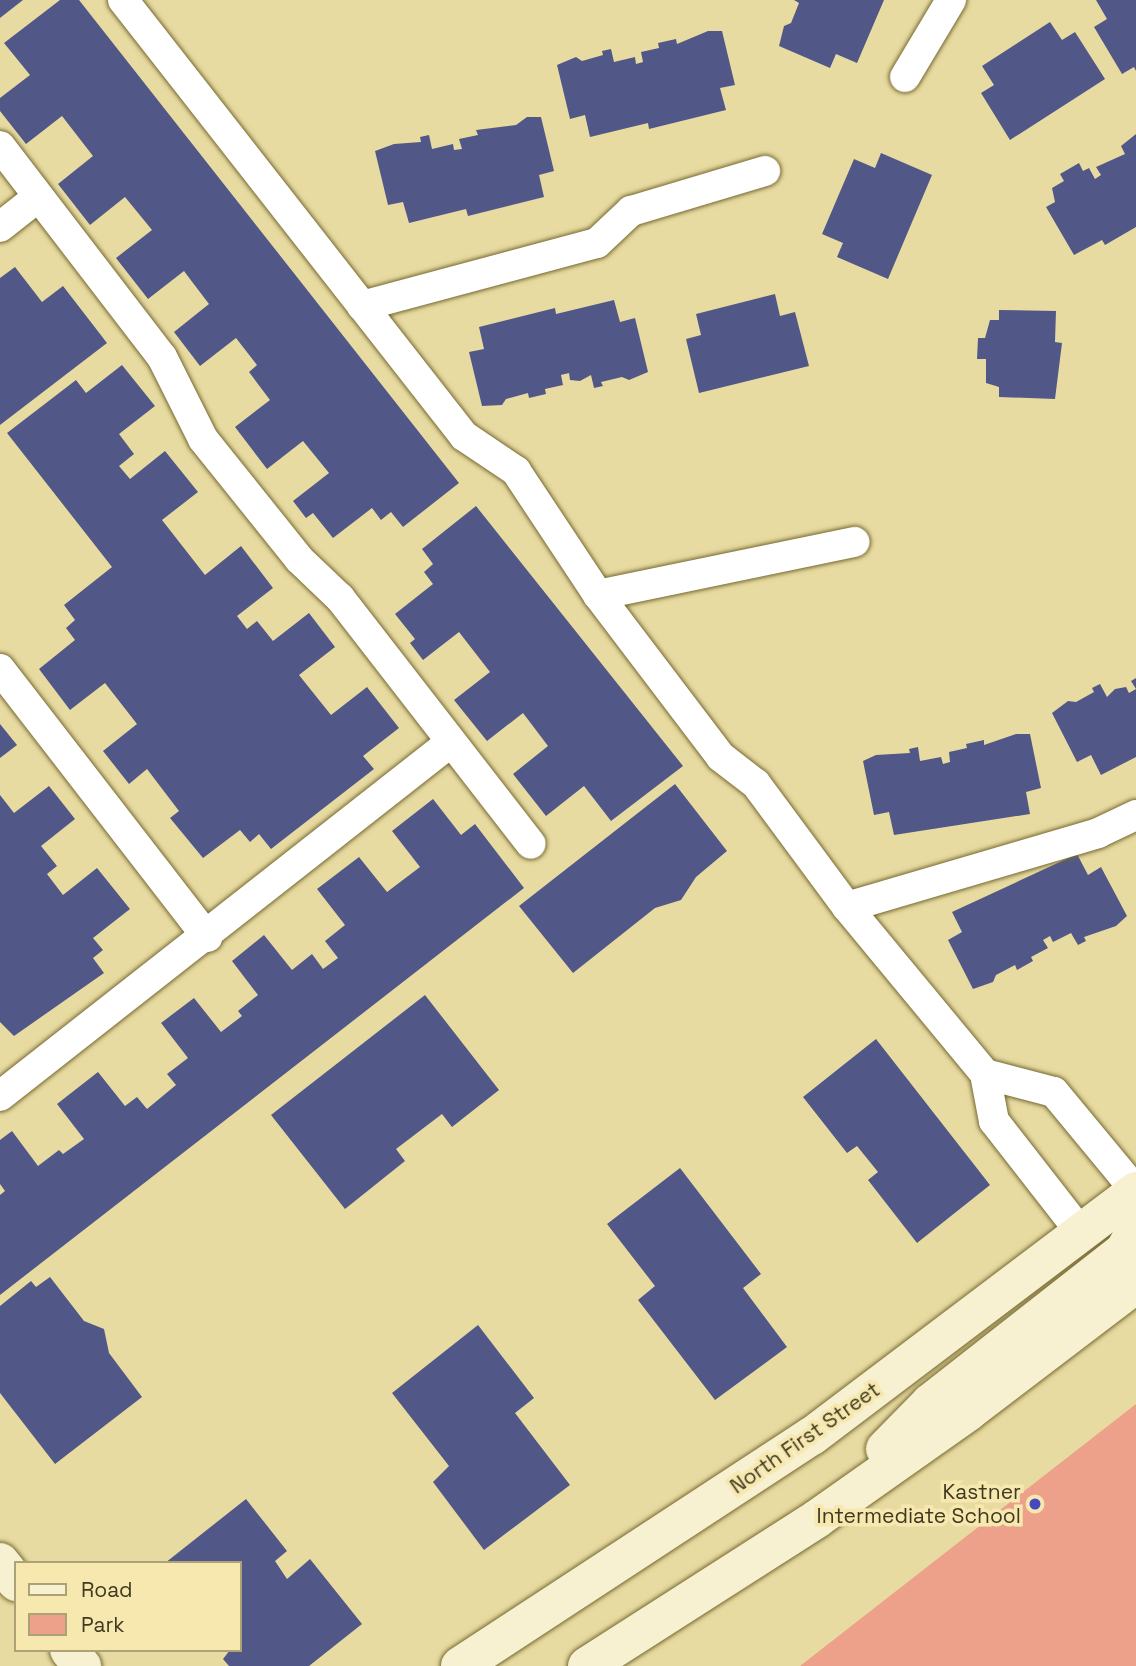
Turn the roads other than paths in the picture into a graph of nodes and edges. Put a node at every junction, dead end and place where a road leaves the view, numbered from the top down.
1 (951, 0) edge
2 (135, 3) edge
3 (905, 77) dead end
4 (0, 146) edge
5 (765, 172) dead end
6 (38, 197) junction
7 (0, 227) edge
8 (362, 306) junction
9 (855, 542) dead end
10 (598, 595) junction
11 (0, 669) edge
12 (451, 742) junction
13 (1136, 815) edge
14 (531, 844) dead end
15 (847, 907) junction
16 (207, 937) junction
17 (985, 1074) junction
18 (0, 1096) edge
19 (1136, 1191) edge
20 (1136, 1229) edge
21 (1082, 1234) junction
22 (1136, 1284) edge
23 (818, 1518) junction
24 (0, 1562) edge
25 (14, 1580) edge
26 (71, 1652) edge
27 (82, 1666) edge
28 (460, 1666) edge
29 (587, 1666) edge

1 - 3 street
2 - 8 street
4 - 6 street
5 - 8 street
6 - 7 street
6 - 12 street
8 - 10 street
9 - 10 street
10 - 15 street
11 - 16 street
12 - 14 street
12 - 16 street
13 - 15 street
15 - 17 street
16 - 18 street
17 - 19 street
17 - 21 street
19 - 21 main road, North First Street
20 - 23 main road
21 - 28 main road, North First Street
22 - 23 main road
23 - 29 main road
24 - 25 main road
26 - 27 main road

